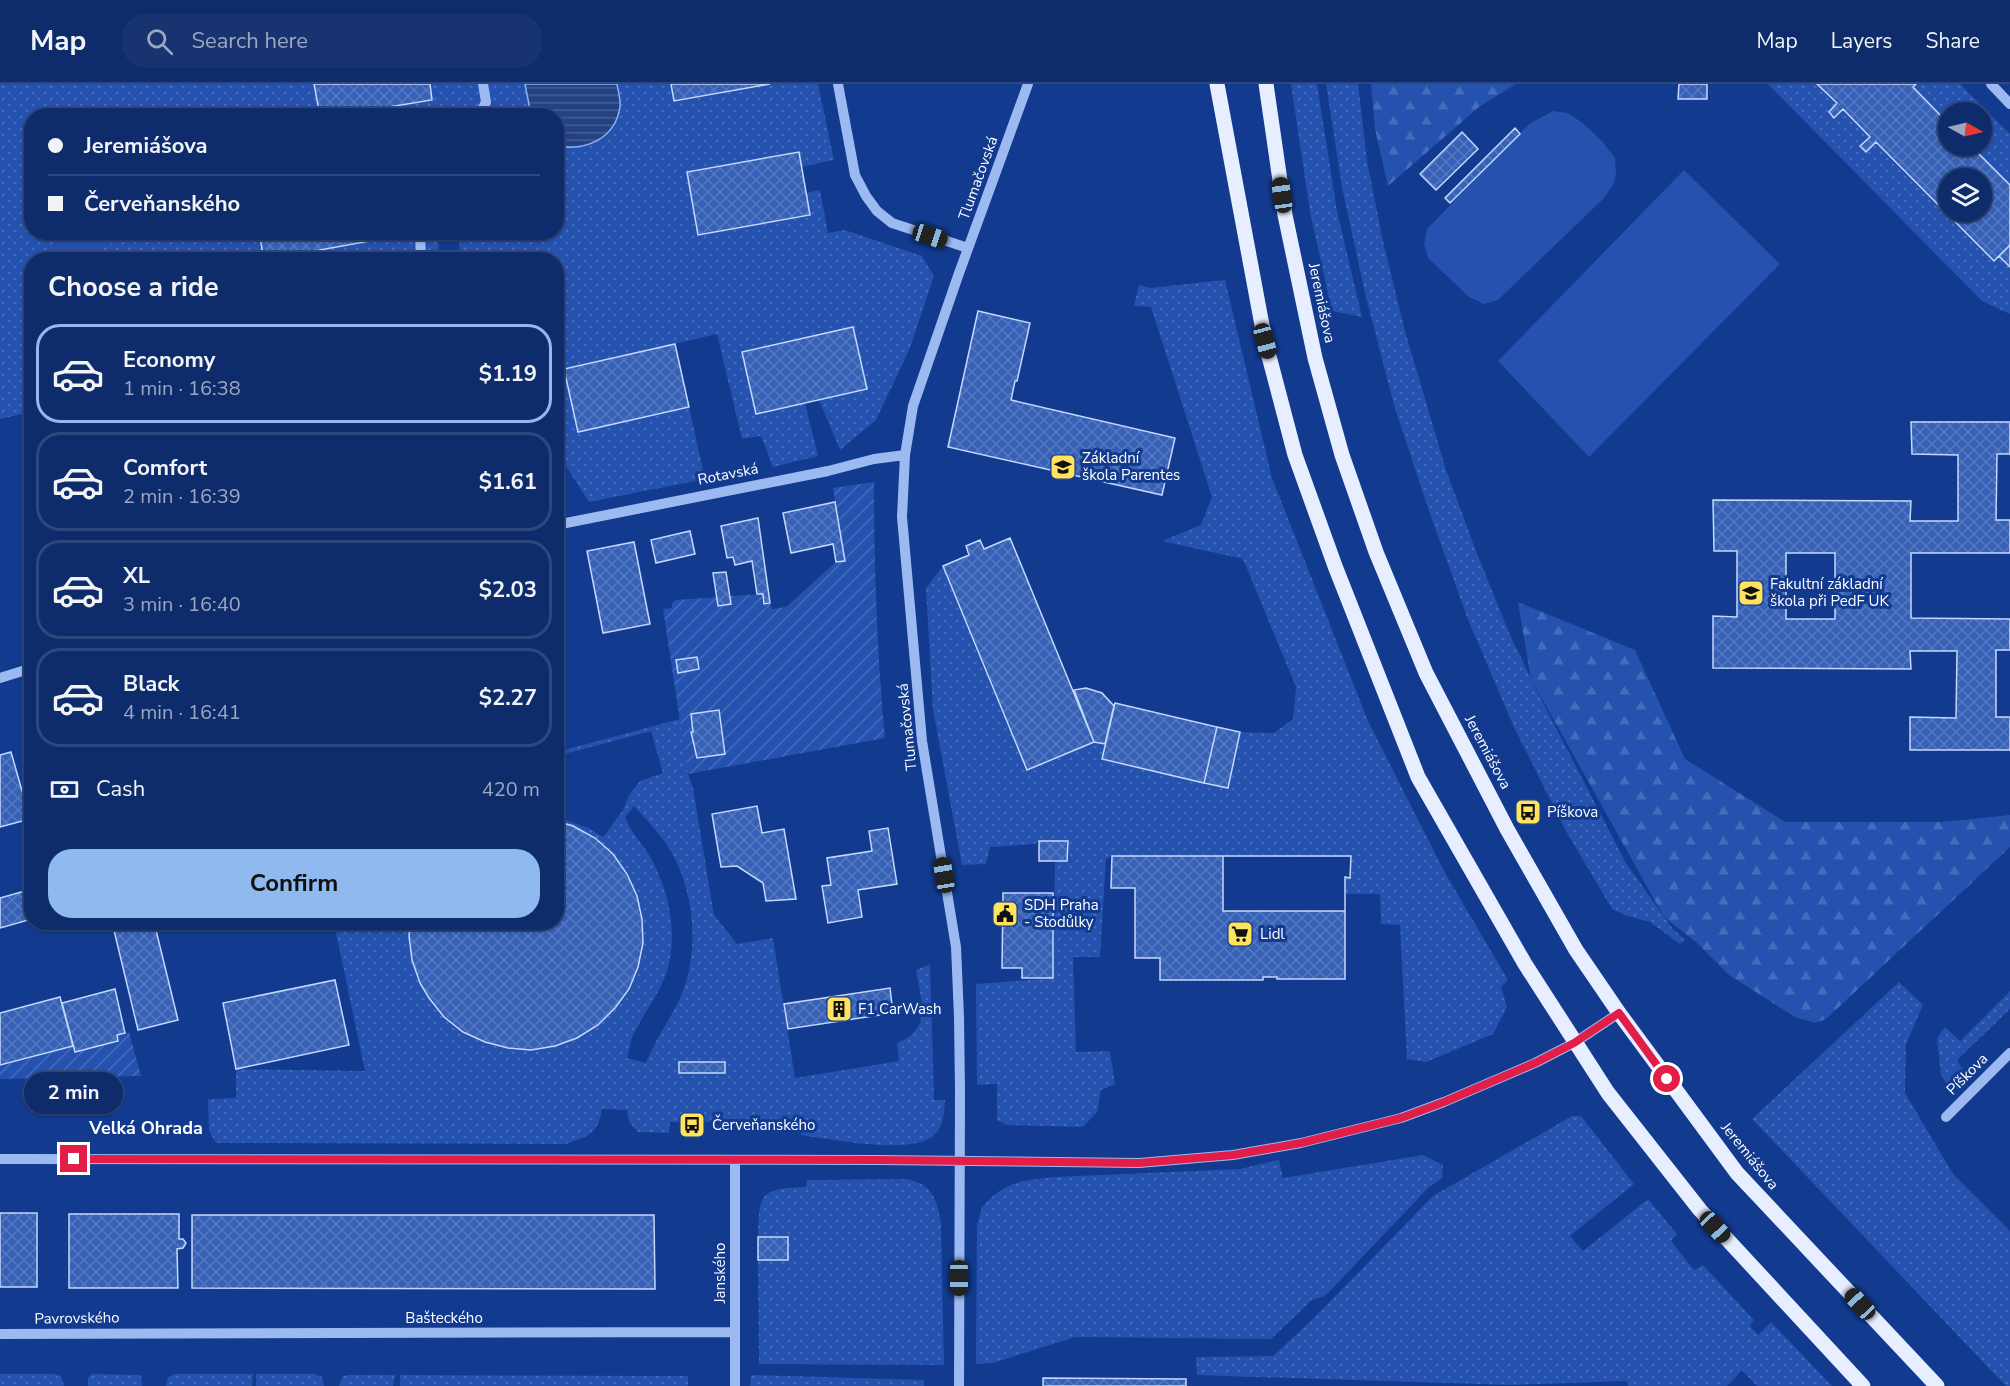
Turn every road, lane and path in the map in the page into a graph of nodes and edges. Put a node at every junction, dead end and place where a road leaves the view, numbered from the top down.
1 (483, 84) edge
2 (838, 84) edge
3 (1028, 84) edge
4 (1217, 84) edge
5 (1266, 84) edge
6 (1992, 85) edge
7 (2010, 104) edge
8 (483, 108) edge
9 (968, 248) junction
10 (905, 455) junction
11 (564, 523) edge
12 (24, 670) edge
13 (0, 678) edge
14 (1619, 1013) junction
15 (1574, 1043) junction
16 (2010, 1053) edge
17 (1946, 1117) dead end
18 (0, 1159) edge
19 (959, 1160) junction
20 (735, 1161) junction
21 (154, 1332) joint
22 (735, 1332) junction
23 (0, 1334) edge
24 (735, 1386) edge
25 (959, 1386) edge
26 (1863, 1386) edge
27 (1937, 1386) edge

1 - 8 street
2 - 9 street
3 - 9 street, Tlumačovská
4 - 15 main road
5 - 14 main road, Jeremiášova
6 - 7 street
9 - 10 street, Tlumačovská
10 - 11 street, Rotavská
10 - 19 street, Tlumačovská
12 - 13 street
14 - 15 street
14 - 27 main road, Jeremiášova
15 - 19 street
15 - 26 main road
16 - 17 street, Píškova
18 - 20 street
19 - 20 street
19 - 25 street, Tlumačovská
20 - 22 street, Janského
21 - 22 street, Bašteckého
21 - 23 street, Pavrovského
22 - 24 street, Janského

